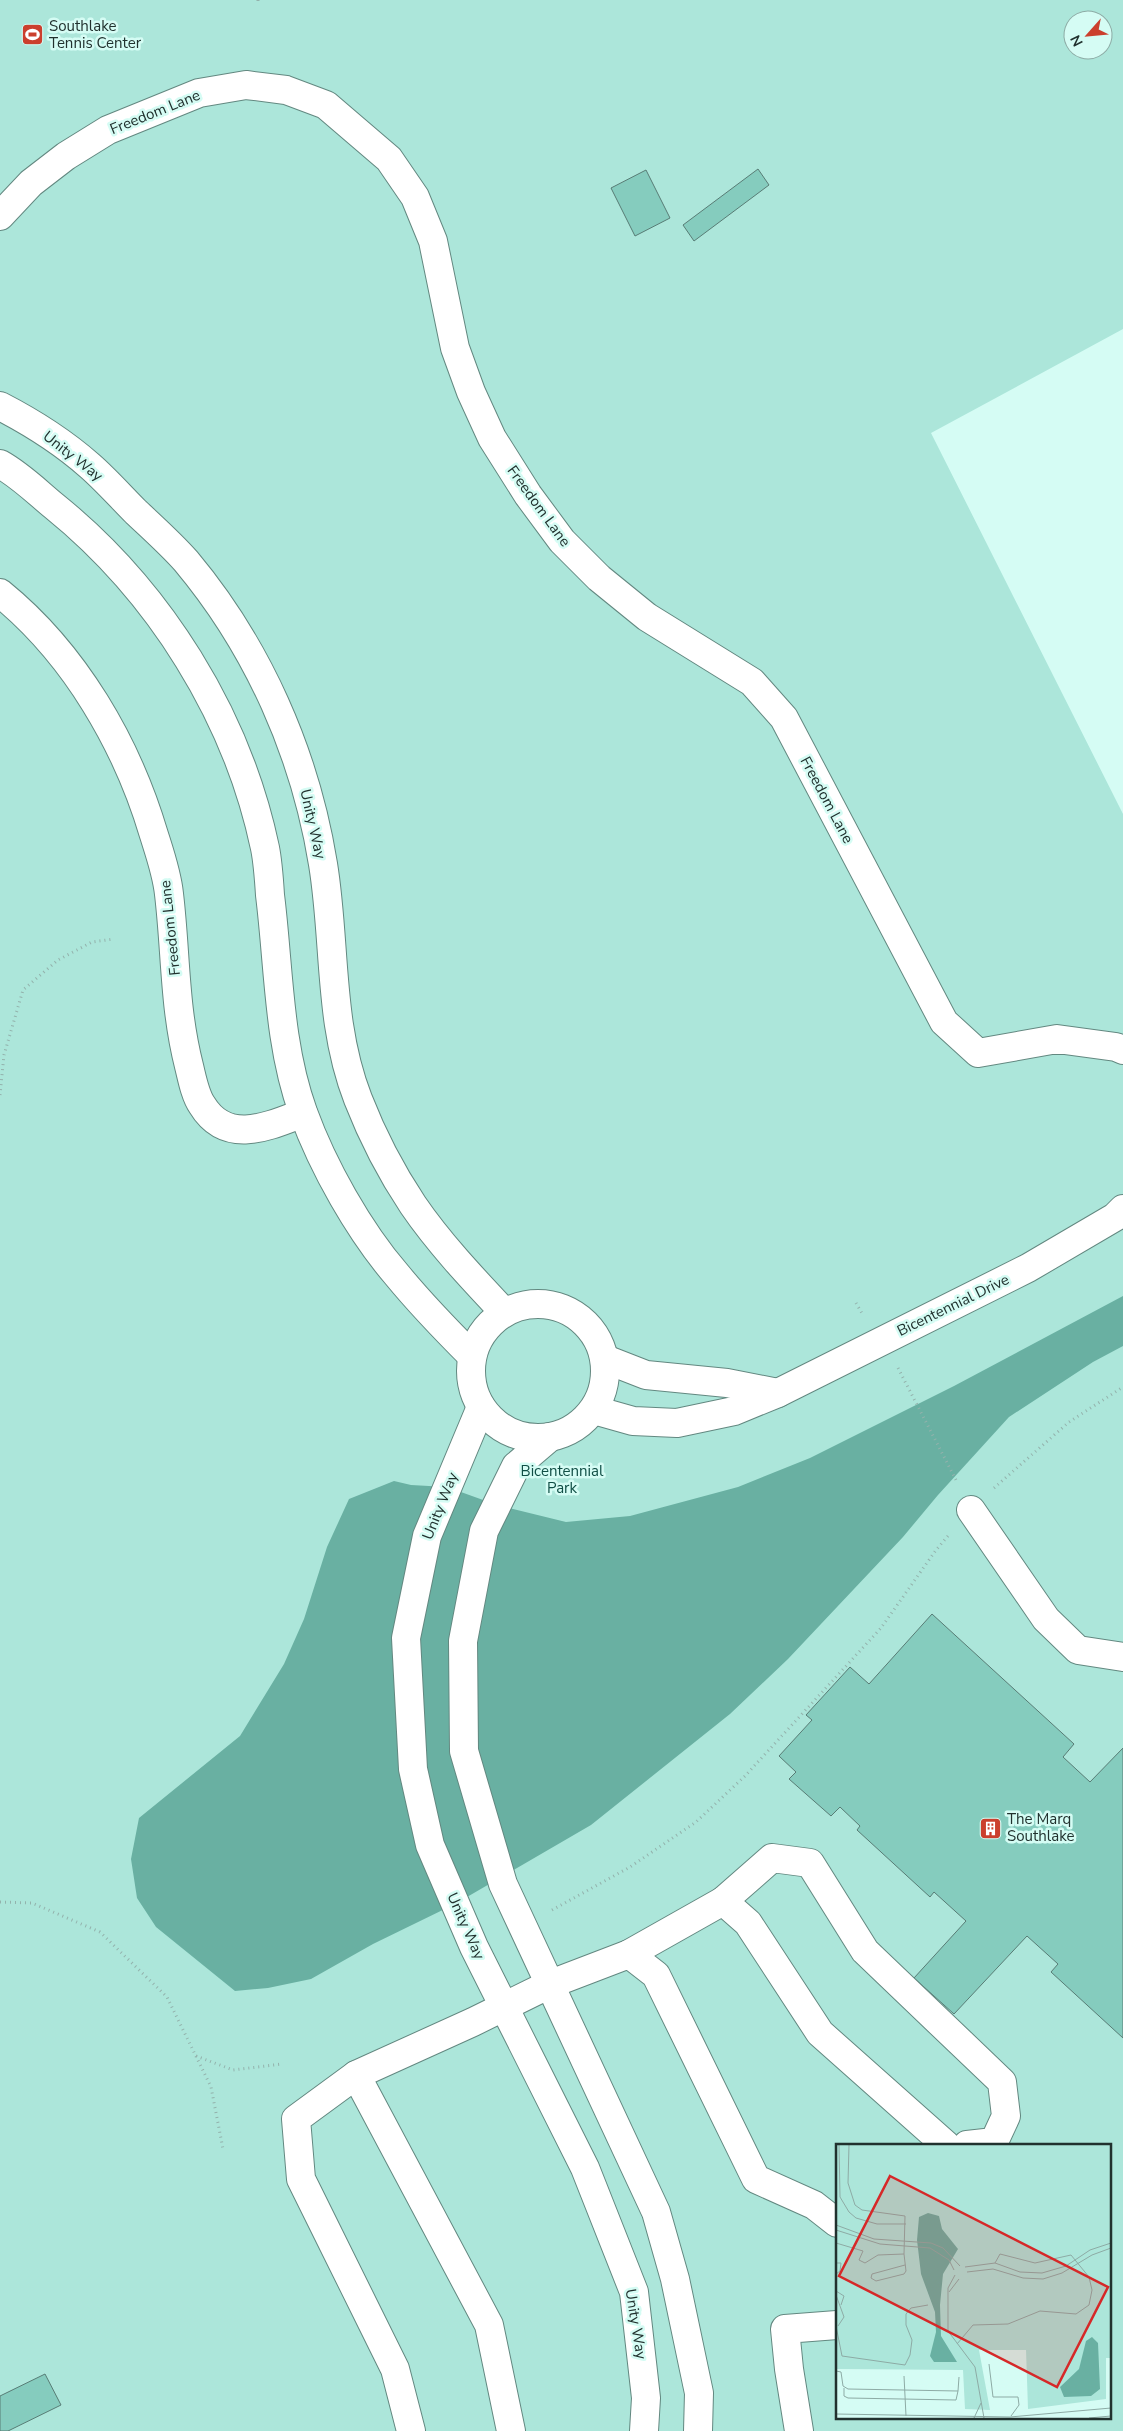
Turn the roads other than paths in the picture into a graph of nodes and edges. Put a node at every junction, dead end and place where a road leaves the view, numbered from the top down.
1 (0, 216) edge
2 (0, 406) edge
3 (0, 464) edge
4 (0, 593) edge
5 (1123, 1050) edge
6 (303, 1112) junction
7 (1123, 1209) edge
8 (504, 1312) junction
9 (472, 1356) junction
10 (605, 1359) junction
11 (778, 1393) junction
12 (481, 1407) junction
13 (594, 1410) junction
14 (550, 1437) junction
15 (971, 1510) road end
16 (1123, 1657) edge
17 (723, 1901) junction
18 (629, 1954) junction
19 (548, 1985) junction
20 (504, 2008) junction
21 (356, 2074) junction
22 (945, 2144) edge
23 (976, 2144) edge
24 (836, 2223) edge
25 (836, 2325) edge
26 (411, 2431) edge
27 (511, 2431) edge
28 (644, 2431) edge
29 (698, 2431) edge
30 (799, 2431) edge

1 - 5 street, Freedom Lane
2 - 8 street, Unity Way
3 - 6 street
4 - 6 street, Freedom Lane
6 - 9 street
7 - 11 street, Bicentennial Drive
8 - 9 street
8 - 10 street
9 - 12 street
10 - 11 street
10 - 13 street
11 - 13 street, Bicentennial Drive
12 - 14 street
12 - 20 street, Unity Way
13 - 14 street
14 - 19 street
15 - 16 street
17 - 18 street
17 - 22 street
17 - 23 street
18 - 19 street
18 - 24 street
19 - 20 street
19 - 29 street
20 - 21 street
20 - 28 street, Unity Way
21 - 26 street
21 - 27 street
25 - 30 street

